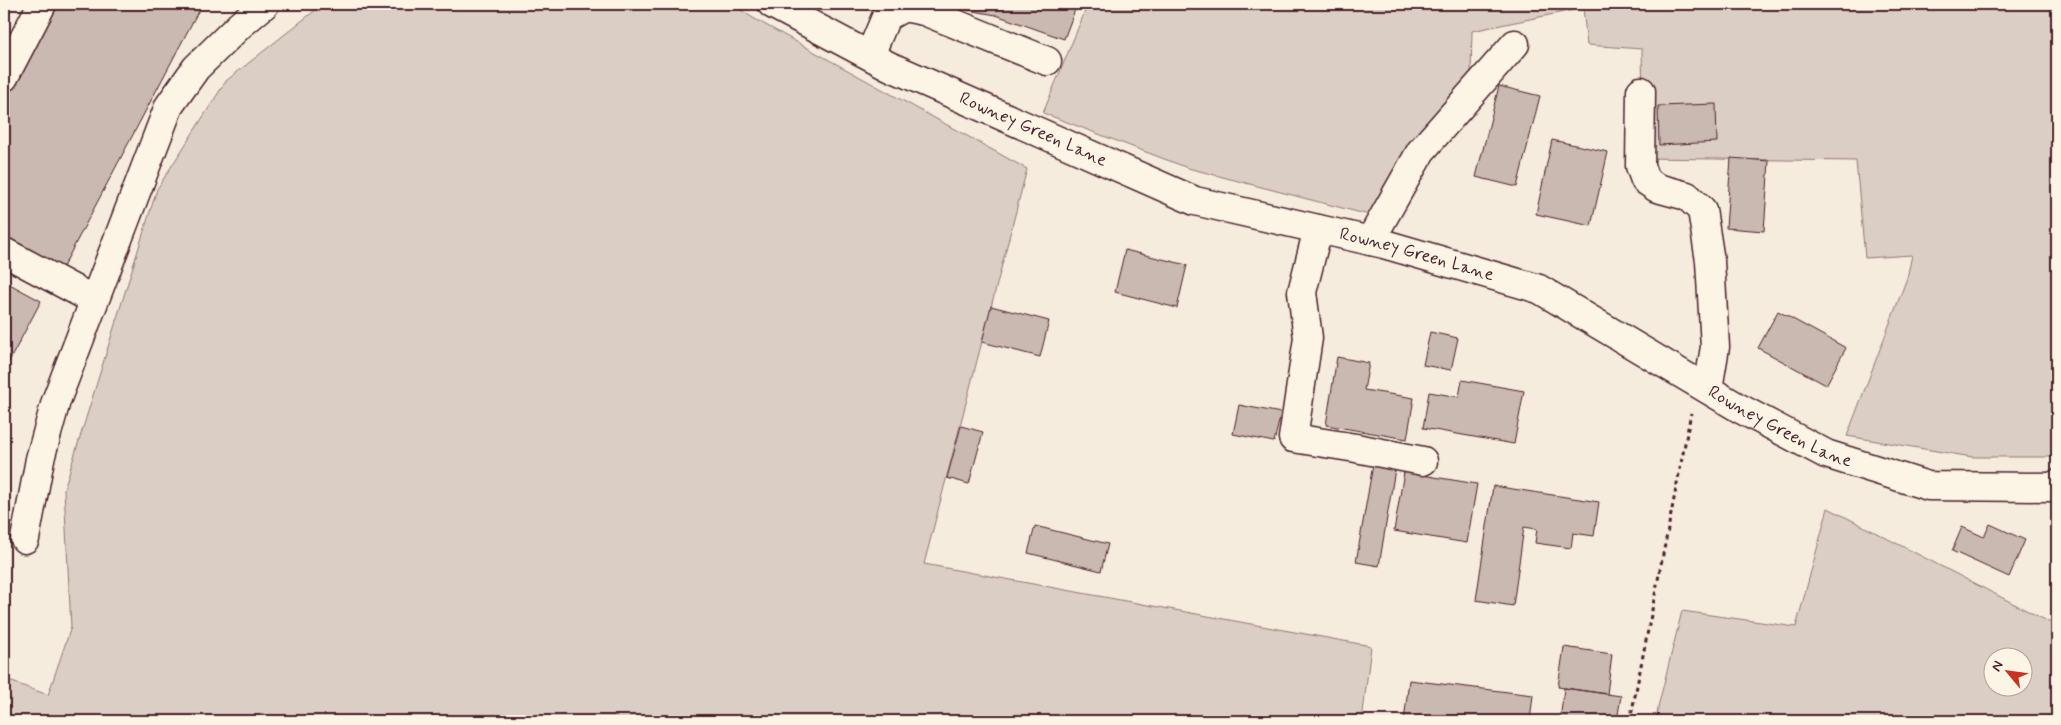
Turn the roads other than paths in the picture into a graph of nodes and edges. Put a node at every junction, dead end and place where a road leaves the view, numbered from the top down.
1 (42, 4) edge
2 (265, 4) edge
3 (772, 4) edge
4 (1515, 44) dead end
5 (870, 55) junction
6 (1047, 61) dead end
7 (4, 77) edge
8 (1642, 91) dead end
9 (1318, 229) junction
10 (1370, 241) junction
11 (4, 252) edge
12 (94, 300) junction
13 (1702, 386) junction
14 (1423, 461) dead end
15 (2057, 484) edge
16 (25, 539) dead end

1 - 7 street
2 - 12 street
3 - 5 street, Rowney Green Lane
4 - 10 street
5 - 6 street
5 - 9 street, Rowney Green Lane
8 - 13 street
9 - 10 street, Rowney Green Lane
9 - 14 street
10 - 13 street, Rowney Green Lane
11 - 12 street
12 - 16 street
13 - 15 street, Rowney Green Lane

